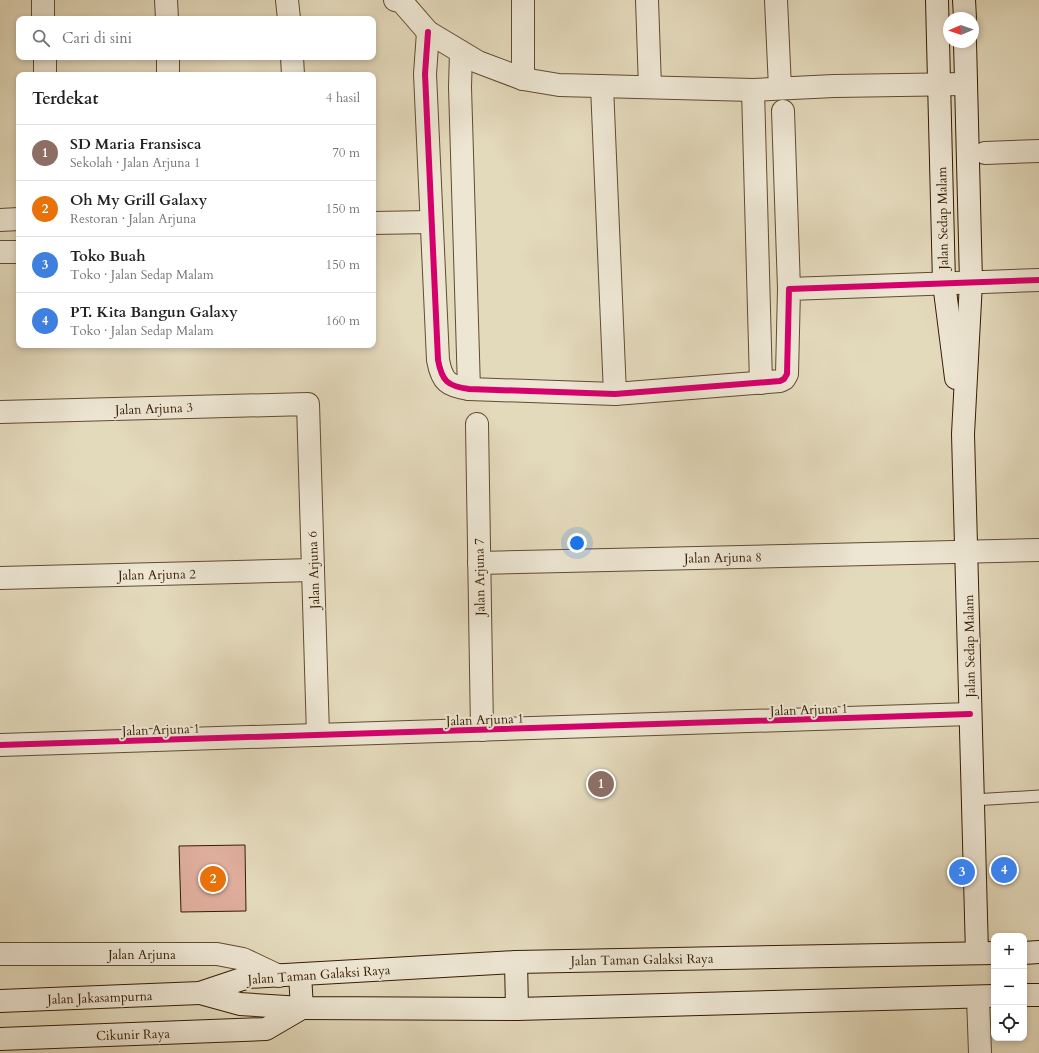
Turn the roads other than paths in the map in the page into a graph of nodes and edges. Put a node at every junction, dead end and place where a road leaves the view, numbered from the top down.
1 (43, 0) edge
2 (166, 0) edge
3 (287, 0) edge
4 (523, 0) edge
5 (647, 0) edge
6 (776, 0) edge
7 (938, 0) edge
8 (964, 0) edge
9 (400, 1) edge
10 (965, 12) edge
11 (44, 16) edge
12 (167, 16) edge
13 (289, 16) edge
14 (428, 32) junction
15 (965, 48) edge
16 (461, 52) junction
17 (45, 60) edge
18 (168, 60) edge
19 (292, 60) edge
20 (45, 72) edge
21 (168, 72) edge
22 (293, 72) edge
23 (523, 79) junction
24 (939, 84) junction
25 (966, 84) junction
26 (602, 86) junction
27 (650, 87) junction
28 (780, 88) junction
29 (753, 90) junction
30 (783, 111) dead end
31 (1039, 151) edge
32 (986, 153) dead end
33 (16, 219) edge
34 (0, 220) edge
35 (431, 222) junction
36 (376, 223) edge
37 (0, 252) edge
38 (16, 252) edge
39 (1039, 280) edge
40 (971, 282) junction
41 (944, 283) junction
42 (789, 289) junction
43 (761, 383) junction
44 (469, 389) junction
45 (615, 394) junction
46 (308, 404) joint
47 (0, 412) edge
48 (477, 424) dead end
49 (963, 434) junction
50 (1039, 550) edge
51 (966, 552) junction
52 (479, 563) junction
53 (313, 570) junction
54 (0, 578) edge
55 (970, 714) junction
56 (482, 730) junction
57 (318, 735) junction
58 (0, 745) edge
59 (1039, 796) edge
60 (973, 800) junction
61 (1039, 952) edge
62 (986, 953) edge
63 (1027, 953) edge
64 (0, 954) edge
65 (516, 962) junction
66 (290, 975) junction
67 (200, 993) junction
68 (1039, 995) edge
69 (986, 996) edge
70 (1027, 996) edge
71 (0, 1001) edge
72 (302, 1008) junction
73 (517, 1009) junction
74 (0, 1039) edge
75 (980, 1053) edge

1 - 11 street
2 - 12 street
3 - 13 street
4 - 23 street
5 - 27 street
6 - 28 street
7 - 24 street, Jalan Sedap Malam
8 - 10 street
9 - 14 street
14 - 16 street
14 - 35 street
15 - 25 street, Jalan Sedap Malam
16 - 23 street
16 - 44 street
17 - 20 street
18 - 21 street
19 - 22 street
23 - 26 street
24 - 25 street
24 - 28 street
24 - 41 street, Jalan Sedap Malam
25 - 40 street, Jalan Sedap Malam
26 - 27 street
26 - 45 street
27 - 29 street
28 - 29 street
29 - 43 street
30 - 42 street
31 - 32 street
33 - 34 street
35 - 36 street
35 - 44 street
37 - 38 street
39 - 40 street
40 - 41 street
40 - 49 street, Jalan Sedap Malam
41 - 42 street
41 - 49 street, Jalan Sedap Malam
42 - 43 street
43 - 45 street
44 - 45 street
46 - 47 street, Jalan Arjuna 3
46 - 53 street, Jalan Arjuna 6
48 - 52 street, Jalan Arjuna 7
49 - 51 street, Jalan Sedap Malam
50 - 51 street, Jalan Arjuna 8
51 - 52 street, Jalan Arjuna 8
51 - 55 street, Jalan Sedap Malam
52 - 56 street, Jalan Arjuna 7
53 - 54 street, Jalan Arjuna 2
53 - 57 street, Jalan Arjuna 6
55 - 56 street, Jalan Arjuna 1
55 - 60 street, Jalan Sedap Malam
56 - 57 street, Jalan Arjuna 1
57 - 58 street, Jalan Arjuna 1
59 - 60 lane
60 - 62 street, Jalan Sedap Malam
61 - 63 street
62 - 65 street, Jalan Taman Galaksi Raya
64 - 66 street, Jalan Arjuna
65 - 66 street, Jalan Taman Galaksi Raya
65 - 73 street
66 - 67 street, Jalan Taman Galaksi Raya
66 - 72 street
67 - 71 street, Jalan Jakasampurna
67 - 72 street, Jalan Taman Galaksi Raya
68 - 70 street
69 - 73 street, Jalan Taman Galaksi Raya
69 - 75 street
72 - 73 street, Jalan Taman Galaksi Raya
72 - 74 street, Cikunir Raya

